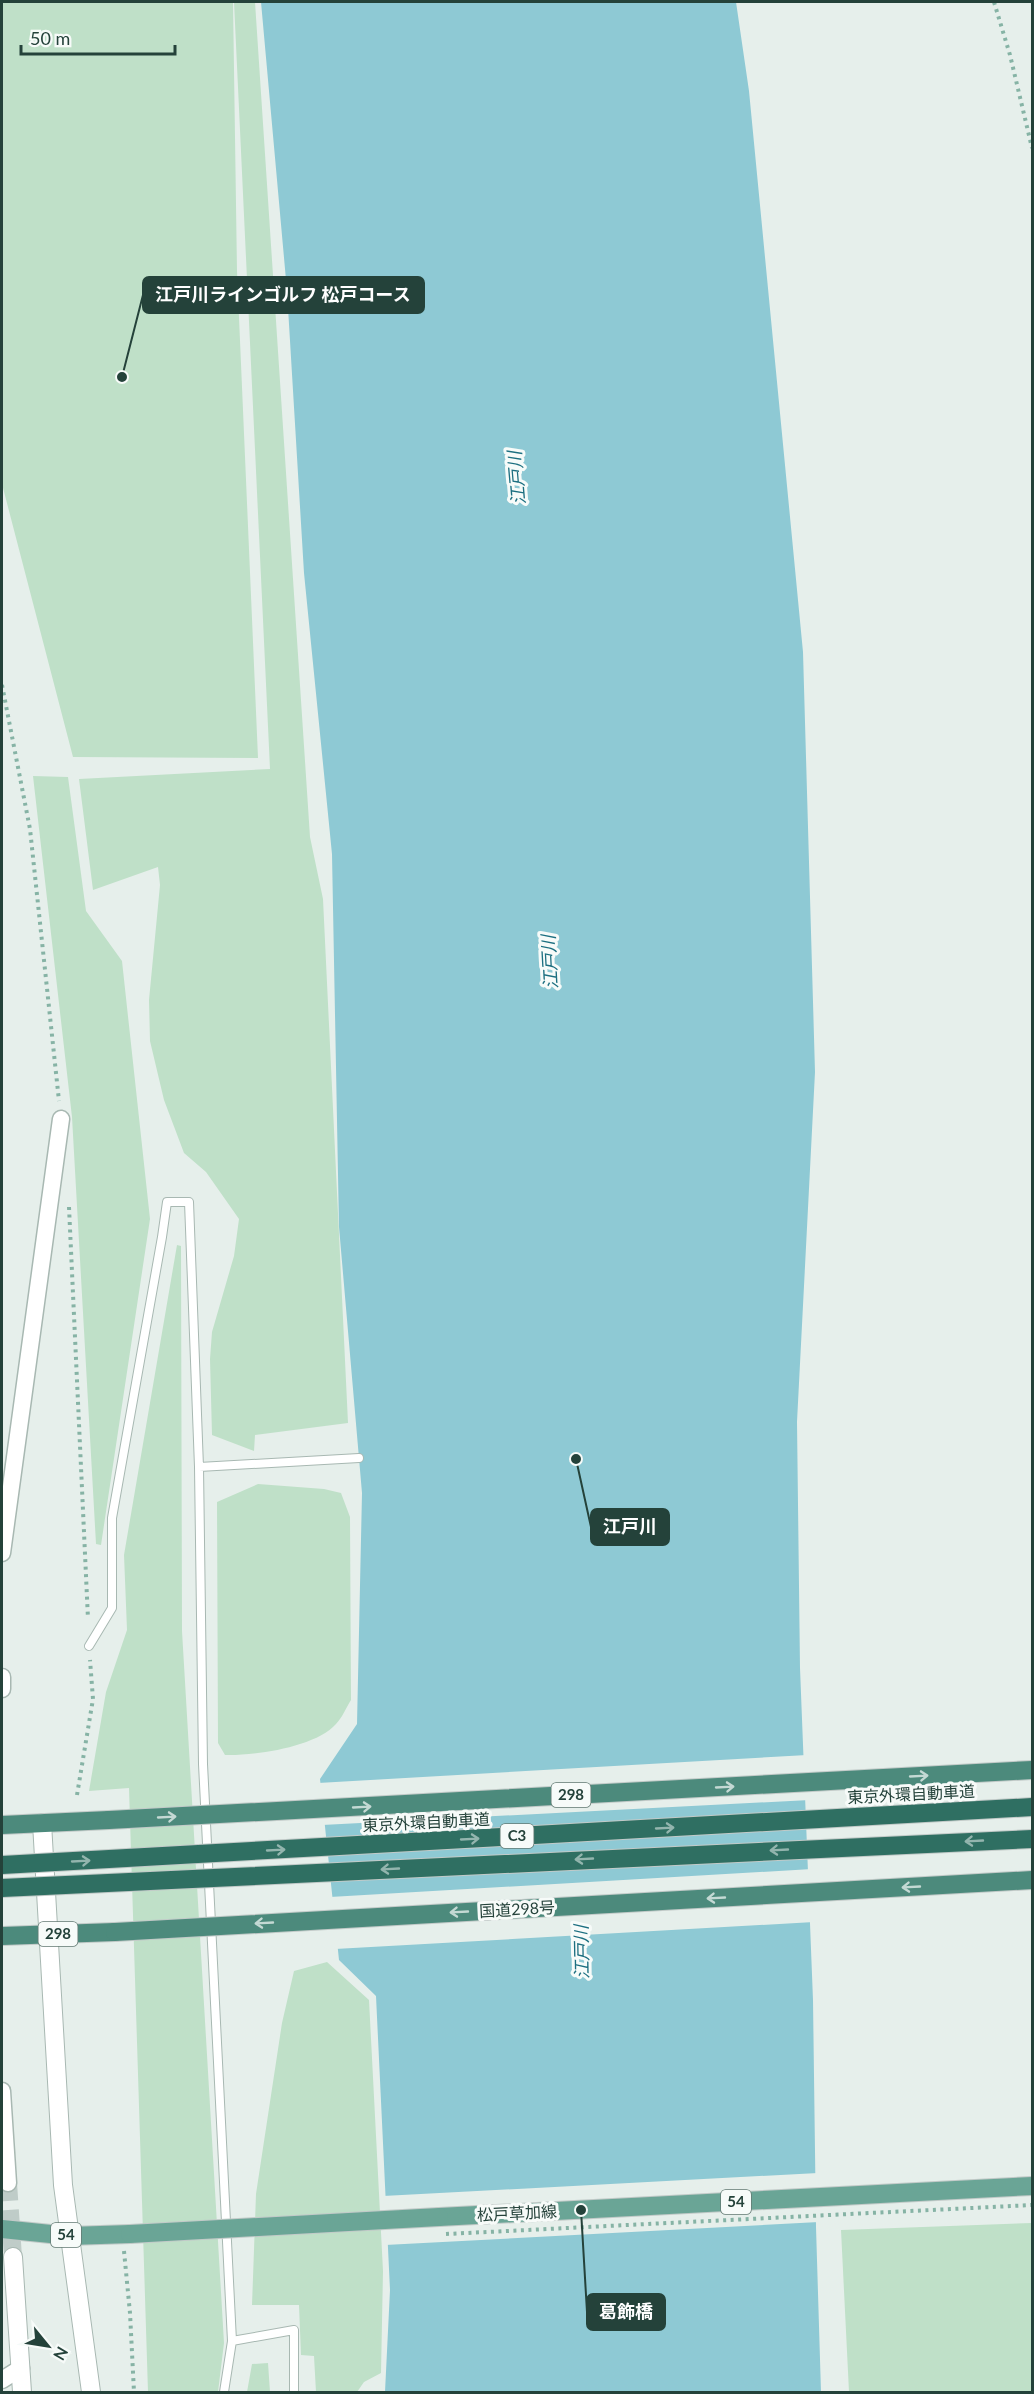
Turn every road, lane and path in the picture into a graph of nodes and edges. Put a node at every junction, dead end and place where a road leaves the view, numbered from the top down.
1 (994, 2) edge
2 (1032, 148) edge
3 (61, 1119) dead end
4 (359, 1458) dead end
5 (200, 1467) junction
6 (2, 1552) edge
7 (89, 1646) dead end
8 (2, 1677) edge
9 (2, 1689) edge
10 (1032, 1770) edge
11 (1032, 1807) edge
12 (42, 1822) junction
13 (2, 1825) edge
14 (1032, 1839) edge
15 (2, 1865) edge
16 (1032, 1880) edge
17 (2, 1888) edge
18 (48, 1934) junction
19 (2, 1936) edge
20 (2, 2091) edge
21 (8, 2183) dead end
22 (1032, 2186) edge
23 (1032, 2205) edge
24 (2, 2229) edge
25 (439, 2235) dead end
26 (70, 2236) junction
27 (128, 2245) junction
28 (13, 2257) tunnel mouth
29 (232, 2341) junction
30 (21, 2368) junction
31 (2, 2380) edge
32 (22, 2392) edge
33 (91, 2392) edge
34 (134, 2392) edge
35 (224, 2392) edge
36 (294, 2392) edge

1 - 2 path
3 - 6 street
4 - 5 lane
5 - 7 lane
5 - 29 lane
8 - 9 street
12 -> 10 highway, 298, bridge
15 -> 11 highway, 東京外環自動車道 / C3, bridge
12 - 13 highway, 298
12 - 18 street
14 -> 17 highway, C3, bridge
16 -> 18 highway, 国道298号 / 298, bridge
18 - 19 highway, 国道298号 / 298
18 - 26 street
20 - 21 street
22 - 27 main road, 松戸草加線 / 54, bridge
23 - 25 path, bridge
24 - 26 main road, 松戸草加線 / 54
26 - 27 main road, 松戸草加線 / 54
26 - 33 street
27 - 34 path
28 - 30 street
29 - 35 lane
29 - 36 lane
30 - 31 street
30 - 32 street

